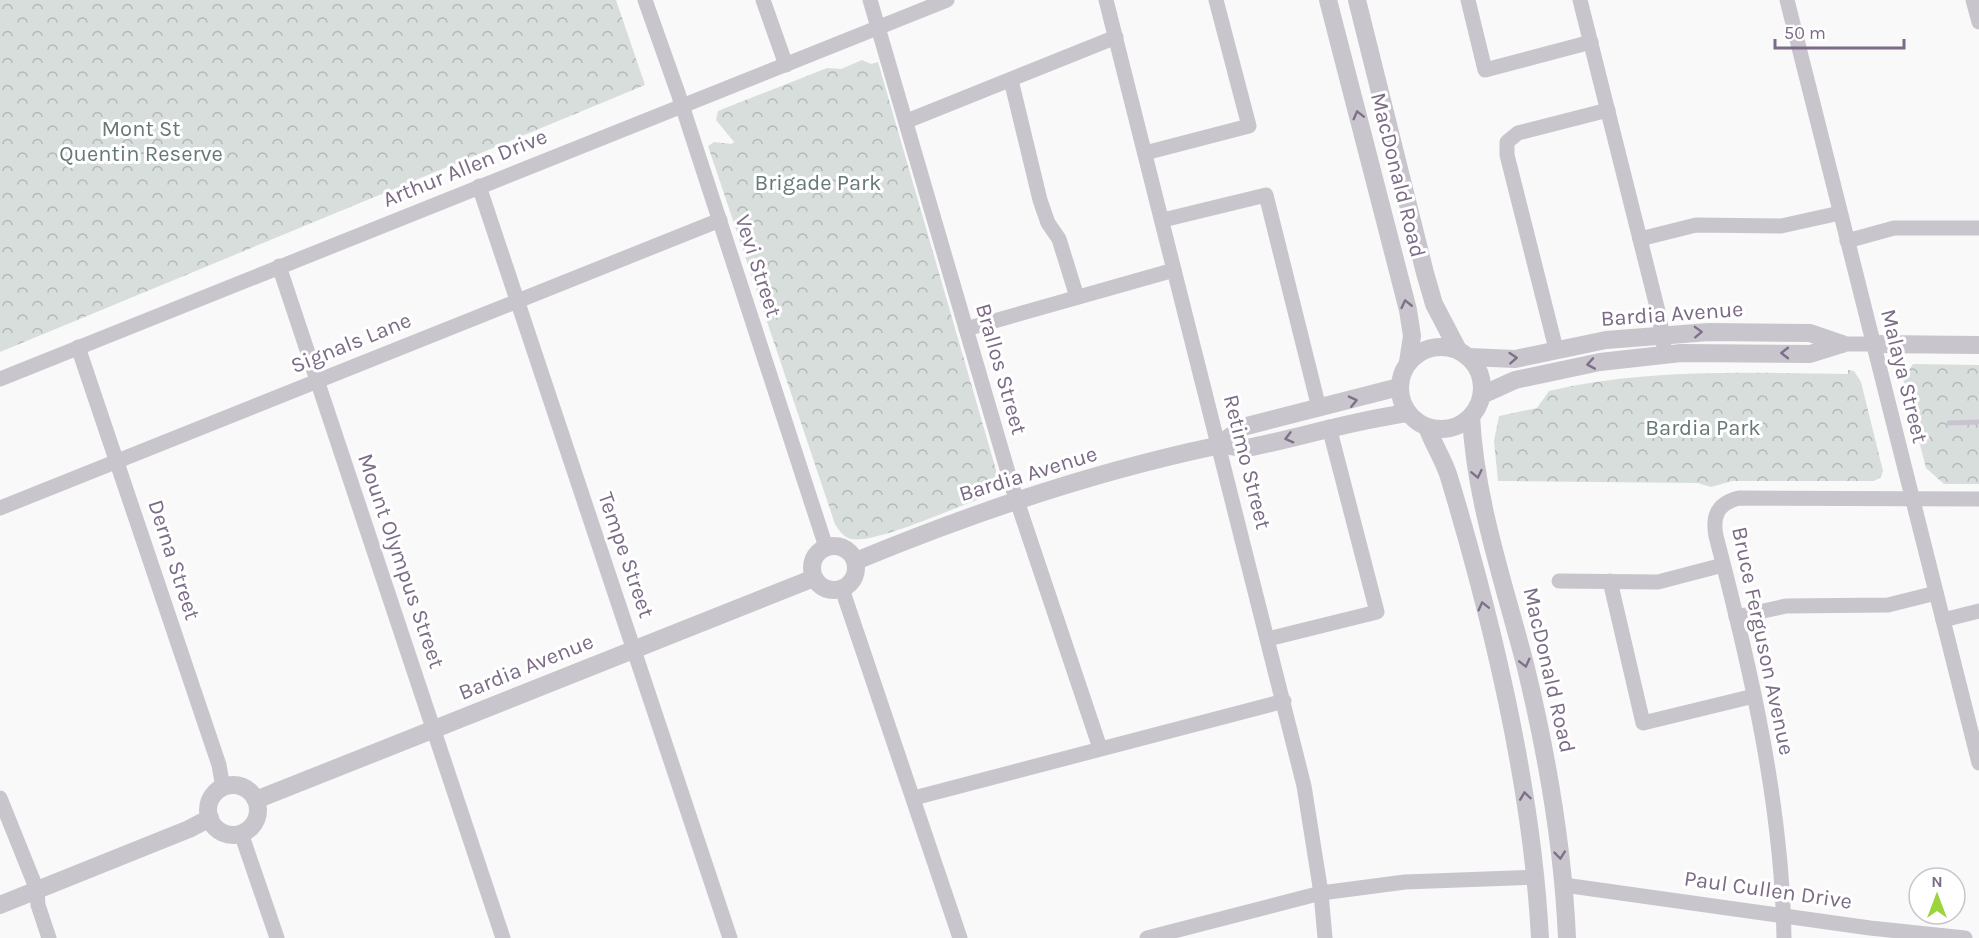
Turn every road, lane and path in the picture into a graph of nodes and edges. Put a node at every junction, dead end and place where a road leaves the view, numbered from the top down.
1 (645, 0) edge
2 (762, 0) edge
3 (870, 0) edge
4 (947, 0) edge
5 (1106, 0) edge
6 (1216, 0) edge
7 (1329, 0) edge
8 (1357, 0) edge
9 (1468, 0) edge
10 (1580, 0) edge
11 (1787, 0) edge
12 (1973, 0) edge
13 (1979, 22) edge
14 (878, 28) junction
15 (1116, 37) junction
16 (1591, 42) junction
17 (786, 65) junction
18 (1011, 80) junction
19 (681, 105) junction
20 (1608, 110) junction
21 (907, 121) junction
22 (1146, 153) junction
23 (479, 186) junction
24 (1840, 213) junction
25 (720, 220) junction
26 (1163, 220) junction
27 (1979, 228) edge
28 (1640, 239) junction
29 (1847, 241) junction
30 (279, 266) junction
31 (1174, 270) junction
32 (1077, 297) junction
33 (517, 300) junction
34 (966, 328) junction
35 (1663, 334) junction
36 (1842, 344) junction
37 (1873, 344) junction
38 (1979, 345) edge
39 (78, 347) junction
40 (1556, 349) junction
41 (1464, 354) junction
42 (1664, 355) junction
43 (1408, 362) junction
44 (0, 379) edge
45 (317, 381) junction
46 (1399, 387) junction
47 (1482, 395) junction
48 (1319, 408) junction
49 (1408, 413) junction
50 (1471, 416) junction
51 (1329, 427) junction
52 (1427, 427) junction
53 (1219, 445) junction
54 (118, 461) junction
55 (1912, 499) junction
56 (1979, 499) edge
57 (1017, 500) junction
58 (0, 508) edge
59 (826, 547) junction
60 (856, 561) junction
61 (1723, 565) junction
62 (814, 578) junction
63 (1559, 581) dead end
64 (1610, 582) junction
65 (842, 589) junction
66 (1936, 593) junction
67 (1979, 611) edge
68 (1736, 617) junction
69 (1943, 620) junction
70 (1268, 639) junction
71 (634, 650) junction
72 (1754, 696) junction
73 (1284, 701) junction
74 (434, 730) junction
75 (1100, 748) junction
76 (1979, 763) edge
77 (223, 788) junction
78 (0, 798) edge
79 (914, 798) junction
80 (256, 800) junction
81 (210, 818) junction
82 (242, 833) junction
83 (1536, 877) junction
84 (1564, 885) junction
85 (37, 890) junction
86 (1322, 892) junction
87 (0, 905) edge
88 (1783, 915) junction
89 (49, 938) edge
90 (277, 938) edge
91 (503, 938) edge
92 (730, 938) edge
93 (960, 938) edge
94 (1147, 938) edge
95 (1324, 938) edge
96 (1540, 938) edge
97 (1568, 938) edge
98 (1784, 938) edge
99 (1965, 938) edge

1 - 19 street, Vevi Street
2 - 17 street
3 - 14 street, Brallos Street
4 - 14 street, Arthur Allen Drive
5 - 15 street, Retimo Street
6 - 22 street
43 -> 7 street, MacDonald Road
8 - 41 street, MacDonald Road
9 - 16 street
10 - 16 street
11 - 24 street, Malaya Street
12 - 13 street
14 - 17 street, Arthur Allen Drive
14 - 21 street, Brallos Street
15 - 18 street
15 - 22 street, Retimo Street
16 - 20 street
17 - 19 street, Arthur Allen Drive
18 - 21 street
18 - 32 street
19 - 23 street, Arthur Allen Drive
19 - 25 street, Vevi Street
20 - 28 street
20 - 40 street
21 - 34 street, Brallos Street
22 - 26 street, Retimo Street
23 - 30 street, Arthur Allen Drive
23 - 33 street, Tempe Street
24 - 28 street
24 - 29 street, Malaya Street
25 - 33 street, Signals Lane
25 - 59 street, Vevi Street
26 - 31 street, Retimo Street
26 - 48 street
27 - 29 street
28 - 35 street
29 - 37 street, Malaya Street
30 - 39 street, Arthur Allen Drive
30 - 45 street, Mount Olympus Street
31 - 32 street
31 - 53 street, Retimo Street
32 - 34 street
33 - 45 street, Signals Lane
33 - 71 street, Tempe Street
34 - 57 street, Brallos Street
35 -> 36 street, Bardia Avenue
35 - 40 street, Bardia Avenue
35 - 42 street
36 - 37 street, Bardia Avenue
36 -> 42 street, Bardia Avenue
37 - 38 street, Bardia Avenue
37 - 55 street, Malaya Street
39 - 44 street, Arthur Allen Drive
39 - 54 street, Derna Street
41 -> 40 street, Bardia Avenue
41 - 43 street
41 - 47 street
42 -> 47 street, Bardia Avenue
43 - 46 street
45 - 54 street, Signals Lane
45 - 74 street, Mount Olympus Street
48 -> 46 street, Bardia Avenue
46 - 49 street
47 - 50 street
48 - 53 street, Bardia Avenue
49 - 51 street, Bardia Avenue
49 - 52 street
50 - 52 street
50 -> 84 street, MacDonald Road
51 -> 53 street, Bardia Avenue
51 - 70 street
83 -> 52 street
53 - 57 street, Bardia Avenue
53 - 70 street, Retimo Street
54 - 58 street, Signals Lane
54 - 77 street, Derna Street
55 - 56 street, Bruce Ferguson Avenue
55 - 61 street, Bruce Ferguson Avenue
55 - 66 street, Malaya Street
57 - 60 street, Bardia Avenue
57 - 75 street, Brallos Street
59 - 60 street
59 - 62 street
60 - 65 street
61 - 64 street
61 - 68 street, Bruce Ferguson Avenue
62 - 65 street
62 - 71 street, Bardia Avenue
63 - 64 street
64 - 72 street
65 - 79 street
66 - 68 street
66 - 69 street, Malaya Street
67 - 69 street
68 - 72 street, Bruce Ferguson Avenue
69 - 76 street, Malaya Street
70 - 73 street, Retimo Street
71 - 74 street, Bardia Avenue
71 - 92 street, Tempe Street
72 - 88 street, Bruce Ferguson Avenue
73 - 75 street
73 - 86 street, Retimo Street
74 - 80 street, Bardia Avenue
74 - 91 street, Mount Olympus Street
75 - 79 street
77 - 80 street
77 - 81 street
78 - 85 street
79 - 93 street
80 - 82 street
81 - 82 street
81 - 85 street
82 - 90 street
83 - 86 street
83 - 96 street
84 - 88 street, Paul Cullen Drive
84 - 97 street, MacDonald Road
85 - 87 street
85 - 89 street
86 - 94 street
86 - 95 street, Retimo Street
88 - 98 street, Bruce Ferguson Avenue
88 - 99 street, Paul Cullen Drive

